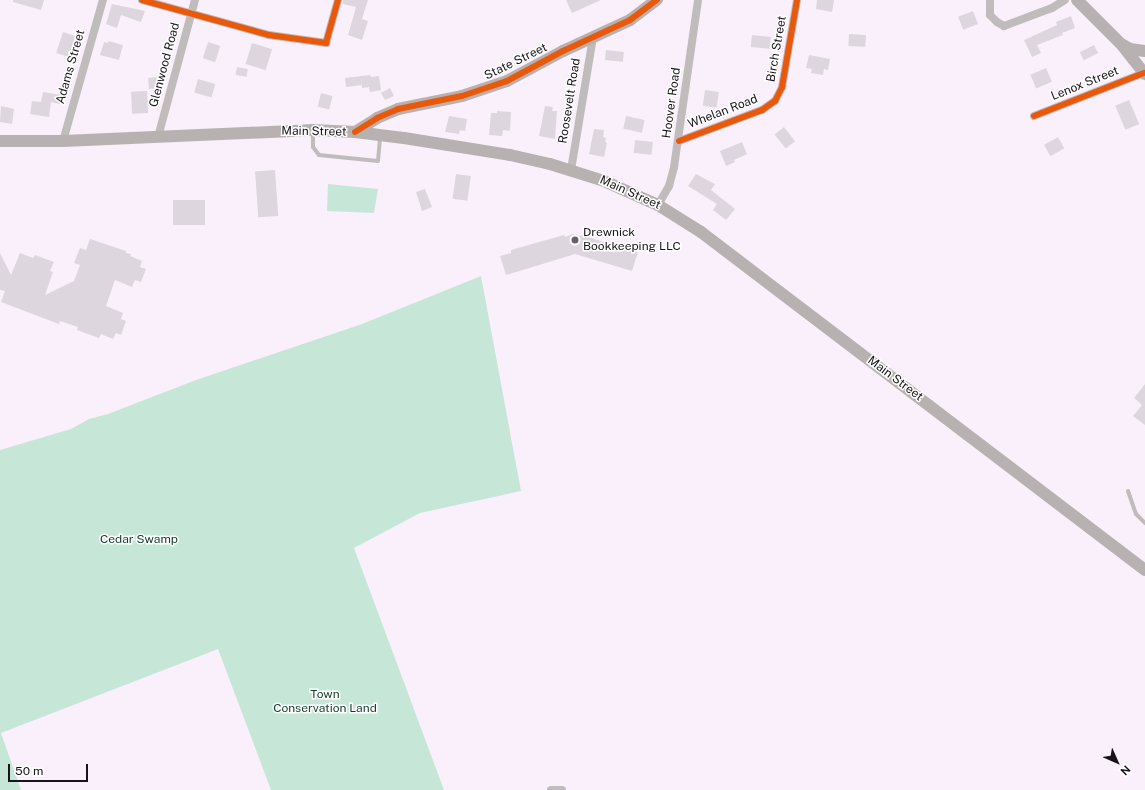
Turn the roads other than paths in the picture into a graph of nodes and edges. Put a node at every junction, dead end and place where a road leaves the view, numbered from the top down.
1 (103, 0) edge
2 (142, 0) edge
3 (195, 0) edge
4 (338, 0) edge
5 (657, 0) edge
6 (698, 0) edge
7 (797, 0) edge
8 (990, 0) edge
9 (1065, 0) edge
10 (1077, 0) edge
11 (192, 13) junction
12 (593, 37) junction
13 (1122, 45) junction
14 (1145, 51) edge
15 (1145, 73) edge
16 (775, 101) joint
17 (1034, 116) dead end
18 (313, 130) junction
19 (355, 132) junction
20 (380, 135) junction
21 (158, 137) junction
22 (0, 141) edge
23 (63, 141) junction
24 (679, 141) junction
25 (571, 170) junction
26 (658, 205) junction
27 (1128, 491) dead end
28 (1145, 523) edge
29 (1145, 570) edge
30 (551, 790) edge
31 (562, 790) edge

1 - 23 street, Adams Street
2 - 11 street
3 - 11 street, Glenwood Road
4 - 11 street
5 - 12 main road, State Street
6 - 24 street, Hoover Road
7 - 16 street, Birch Street
8 - 9 street
10 - 13 main road
11 - 21 street, Glenwood Road
12 - 19 main road, State Street
12 - 25 street, Roosevelt Road
13 - 14 main road
13 - 15 main road
15 - 17 street, Lenox Street
16 - 24 street, Whelan Road
18 - 19 main road, Main Street
18 - 20 lane
18 - 21 main road, Main Street
19 - 20 main road, Main Street
20 - 25 main road, Main Street
21 - 23 main road, Main Street
22 - 23 main road, Main Street
24 - 26 street, Hoover Road
25 - 26 main road, Main Street
26 - 29 main road, Main Street
27 - 28 lane
30 - 31 street

